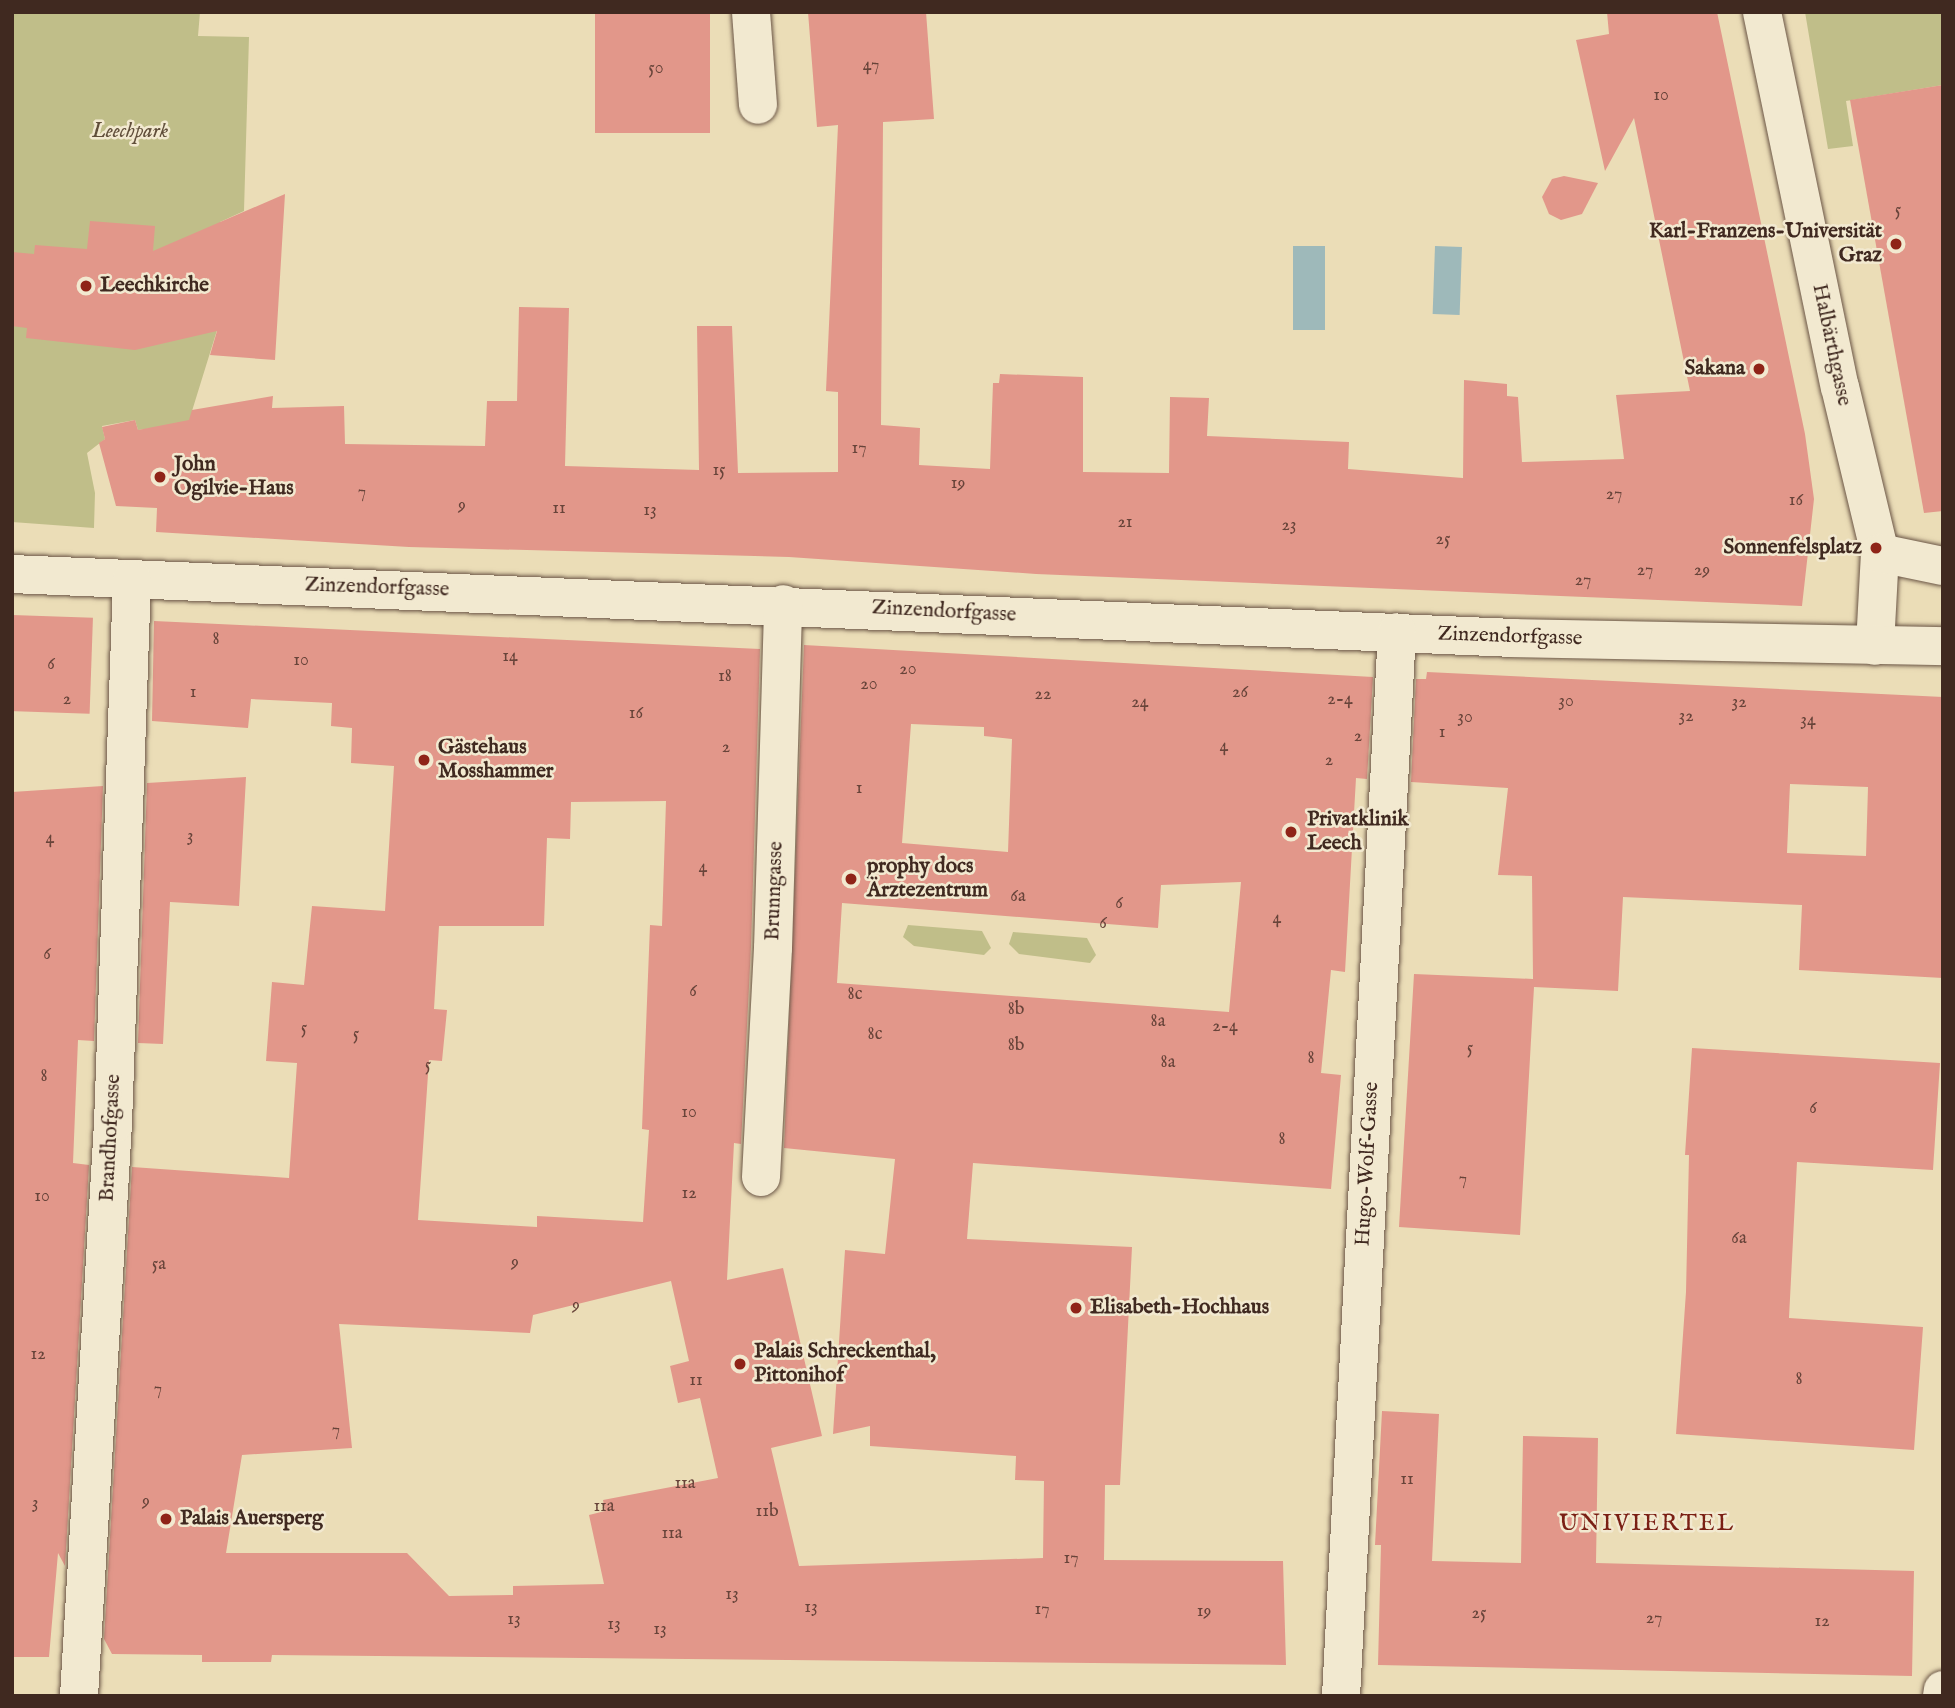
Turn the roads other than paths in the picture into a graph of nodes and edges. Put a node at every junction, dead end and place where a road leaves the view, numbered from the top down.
1 (751, 12) edge
2 (1762, 12) edge
3 (758, 105) dead end
4 (1880, 553) junction
5 (1943, 566) edge
6 (12, 574) edge
7 (132, 579) junction
8 (783, 604) junction
9 (1397, 632) junction
10 (1875, 646) junction
11 (1943, 646) edge
12 (761, 1177) dead end
13 (1943, 1690) edge
14 (79, 1696) edge
15 (1341, 1696) edge
16 (1942, 1696) edge

1 - 3 street
2 - 4 street, Halbärthgasse
4 - 5 street
4 - 10 street
6 - 7 street, Zinzendorfgasse
7 - 8 street, Zinzendorfgasse
7 - 14 street, Brandhofgasse
8 - 9 street, Zinzendorfgasse
8 - 12 street, Brunngasse
9 - 10 street, Zinzendorfgasse
9 - 15 street, Hugo-Wolf-Gasse
10 - 11 street
13 - 16 street

